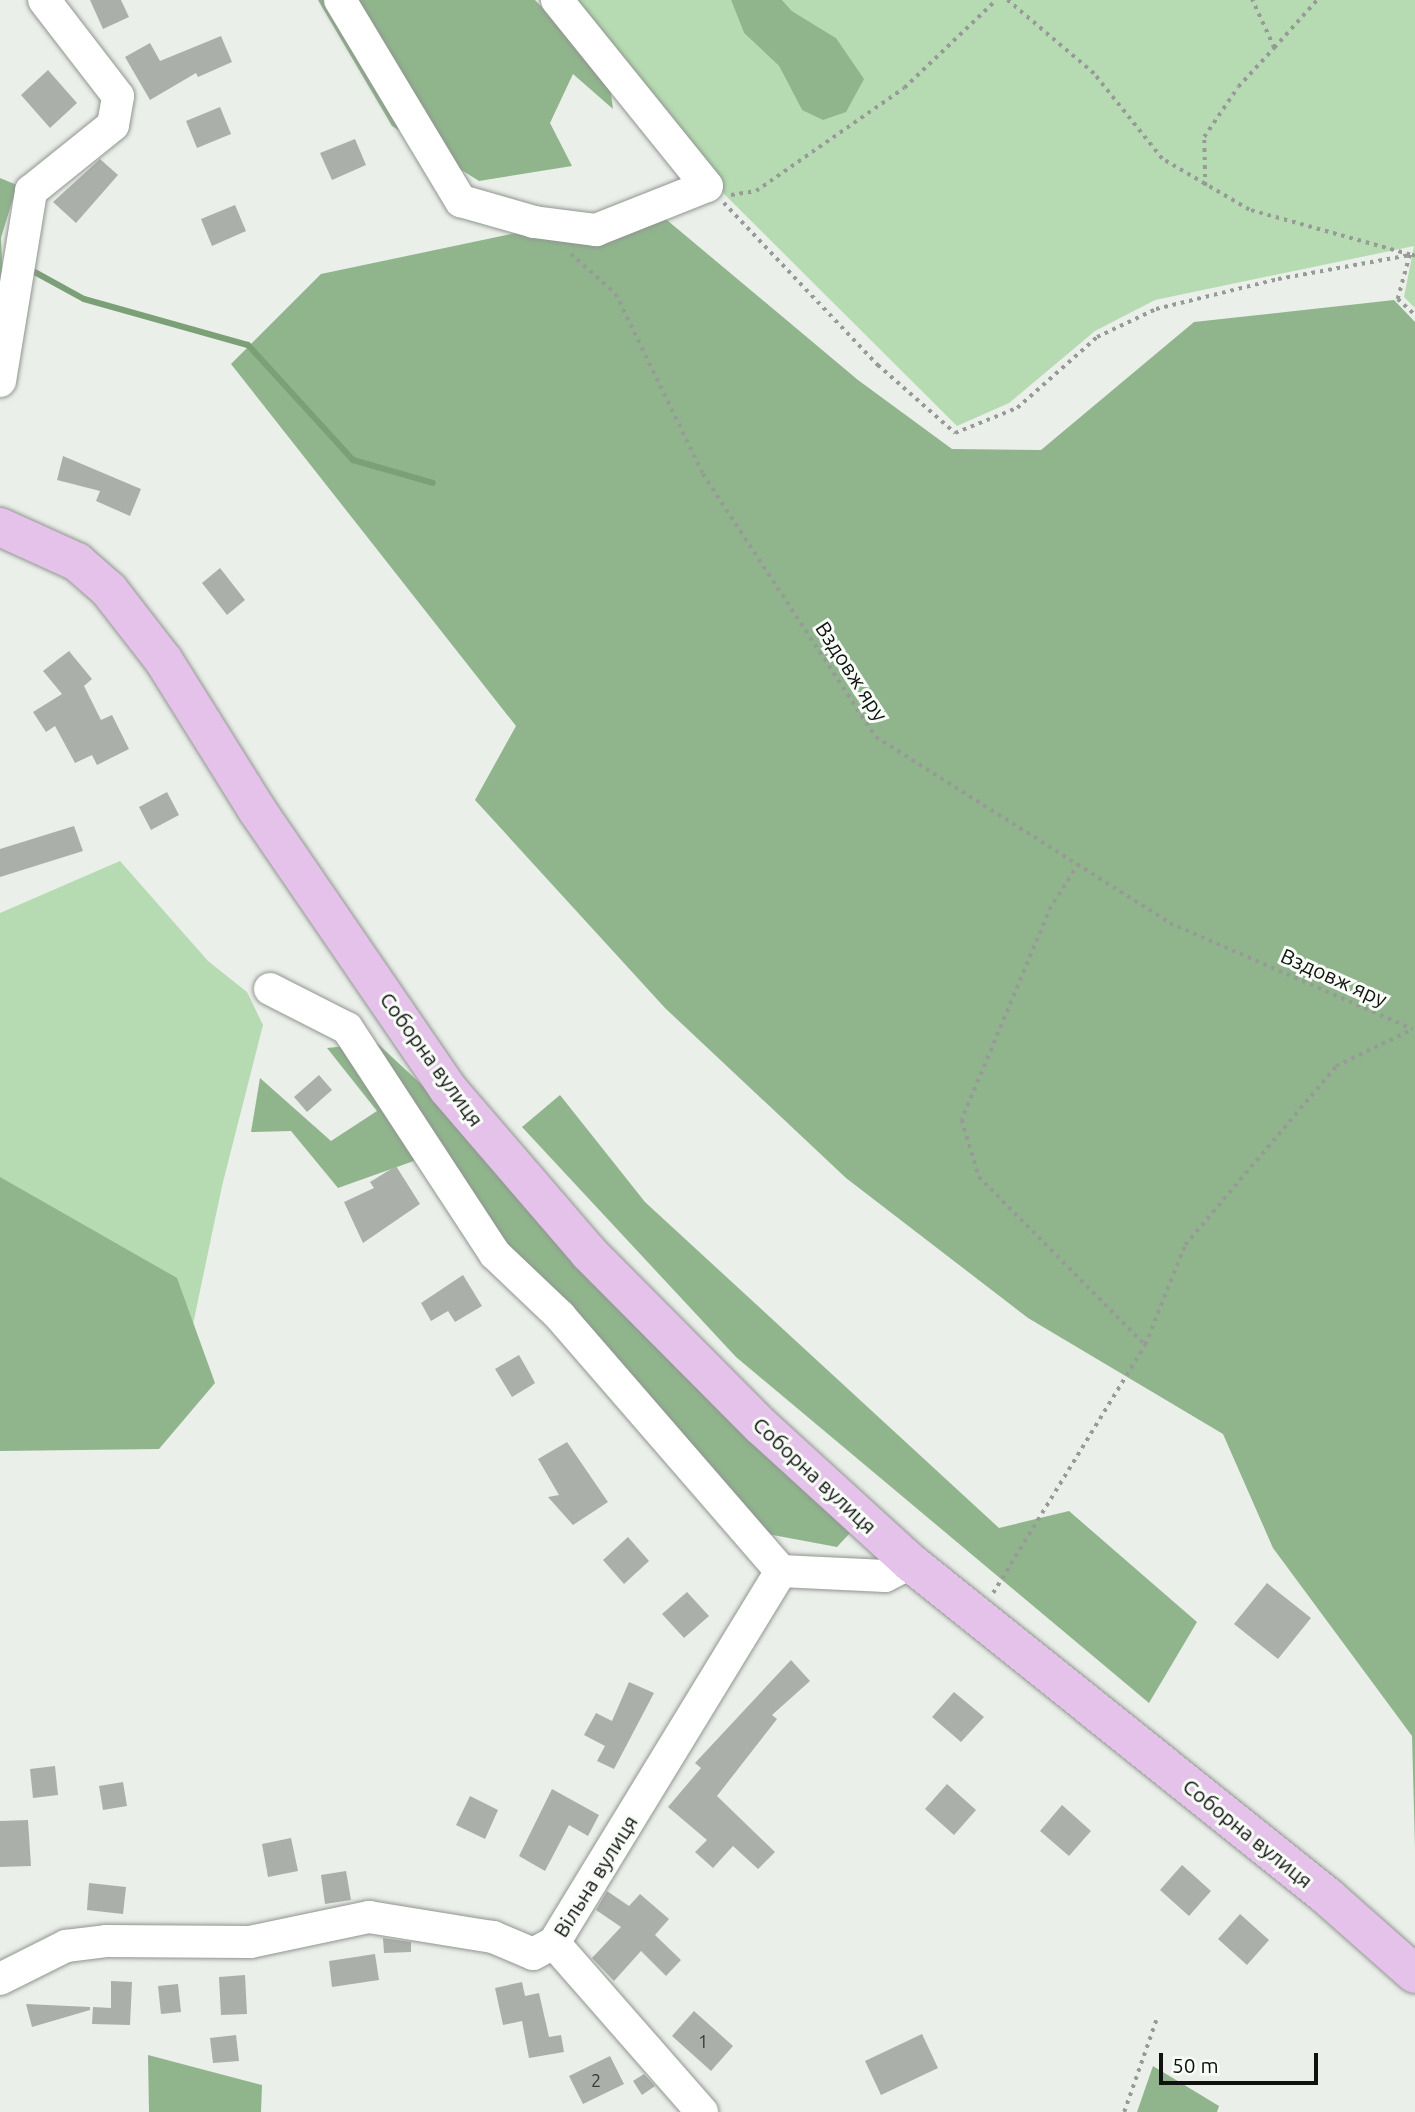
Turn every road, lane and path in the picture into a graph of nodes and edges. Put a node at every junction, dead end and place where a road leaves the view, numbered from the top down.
1 (44, 0) edge
2 (340, 0) edge
3 (556, 0) edge
4 (996, 0) edge
5 (1007, 0) edge
6 (1252, 0) edge
7 (1317, 0) edge
8 (1274, 48) junction
9 (1205, 186) junction
10 (534, 222) junction
11 (1413, 256) edge
12 (1415, 315) edge
13 (0, 381) edge
14 (0, 527) edge
15 (1079, 864) junction
16 (270, 989) dead end
17 (1414, 1029) edge
18 (1145, 1345) junction
19 (911, 1563) junction
20 (781, 1571) junction
21 (978, 1617) junction
22 (554, 1943) junction
23 (1415, 1975) edge
24 (0, 1979) edge
25 (1157, 2018) dead end
26 (702, 2112) edge
27 (1124, 2112) edge

1 - 13 street
2 - 10 street
3 - 10 street
4 - 11 path
5 - 9 path
6 - 8 path
7 - 8 path
8 - 9 path
9 - 11 path
10 - 15 path, Вздовж яру
11 - 12 path
14 - 19 main road, Соборна вулиця
15 - 17 path, Вздовж яру
15 - 18 path
16 - 20 street
17 - 18 path
18 - 21 path
19 - 20 street
19 - 21 main road, Соборна вулиця
20 - 22 street, Вільна вулиця
21 - 23 main road, Соборна вулиця
22 - 24 street, Вільна вулиця
22 - 26 street
25 - 27 path

